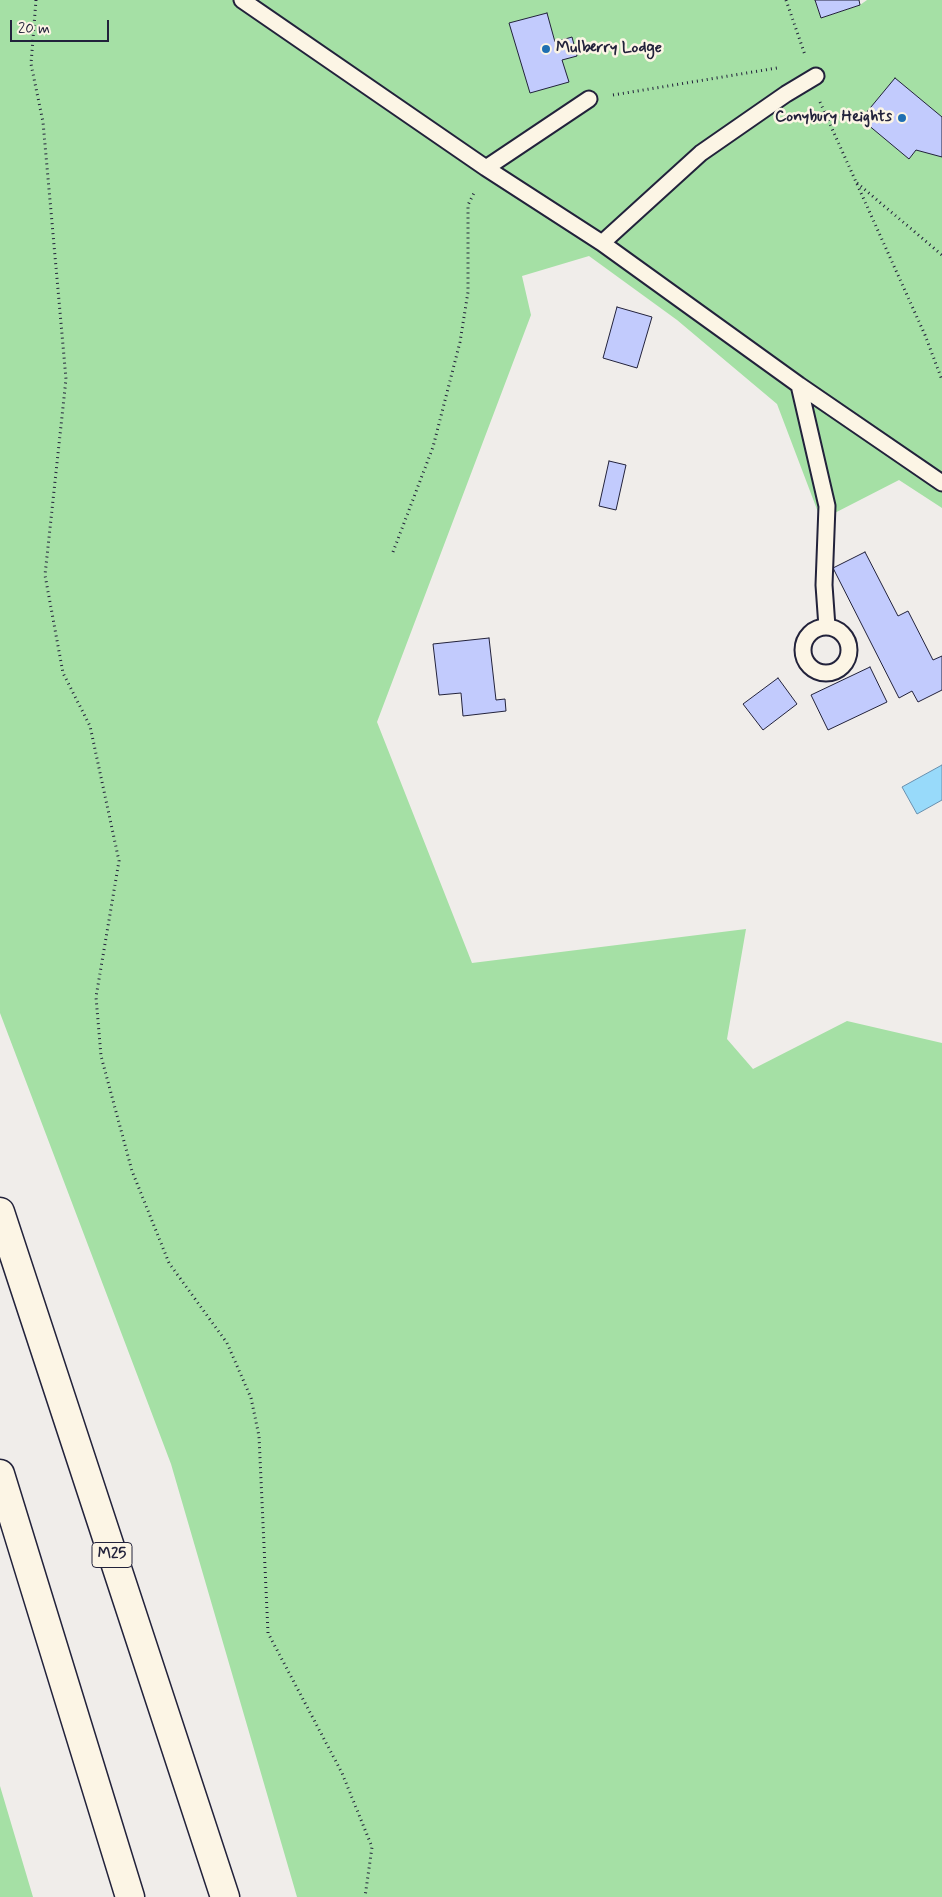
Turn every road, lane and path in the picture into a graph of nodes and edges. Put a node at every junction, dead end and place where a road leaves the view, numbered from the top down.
1 (36, 0) edge
2 (242, 0) edge
3 (786, 0) edge
4 (807, 62) junction
5 (814, 77) junction
6 (588, 99) joint
7 (486, 168) junction
8 (855, 181) junction
9 (602, 243) junction
10 (942, 255) edge
11 (942, 380) edge
12 (799, 385) junction
13 (942, 482) edge
14 (392, 552) dead end
15 (827, 627) dead end
16 (0, 1212) edge
17 (0, 1474) edge
18 (130, 1897) edge
19 (225, 1897) edge
20 (365, 1897) edge

1 - 20 path
2 - 7 lane
3 - 4 path
4 - 5 path
4 - 6 path
5 - 8 path
5 - 9 lane
6 - 7 lane
7 - 9 lane
7 - 14 path
8 - 10 path
8 - 11 path
9 - 12 lane
12 - 13 lane
12 - 15 lane
16 - 19 highway, M25
17 - 18 highway

